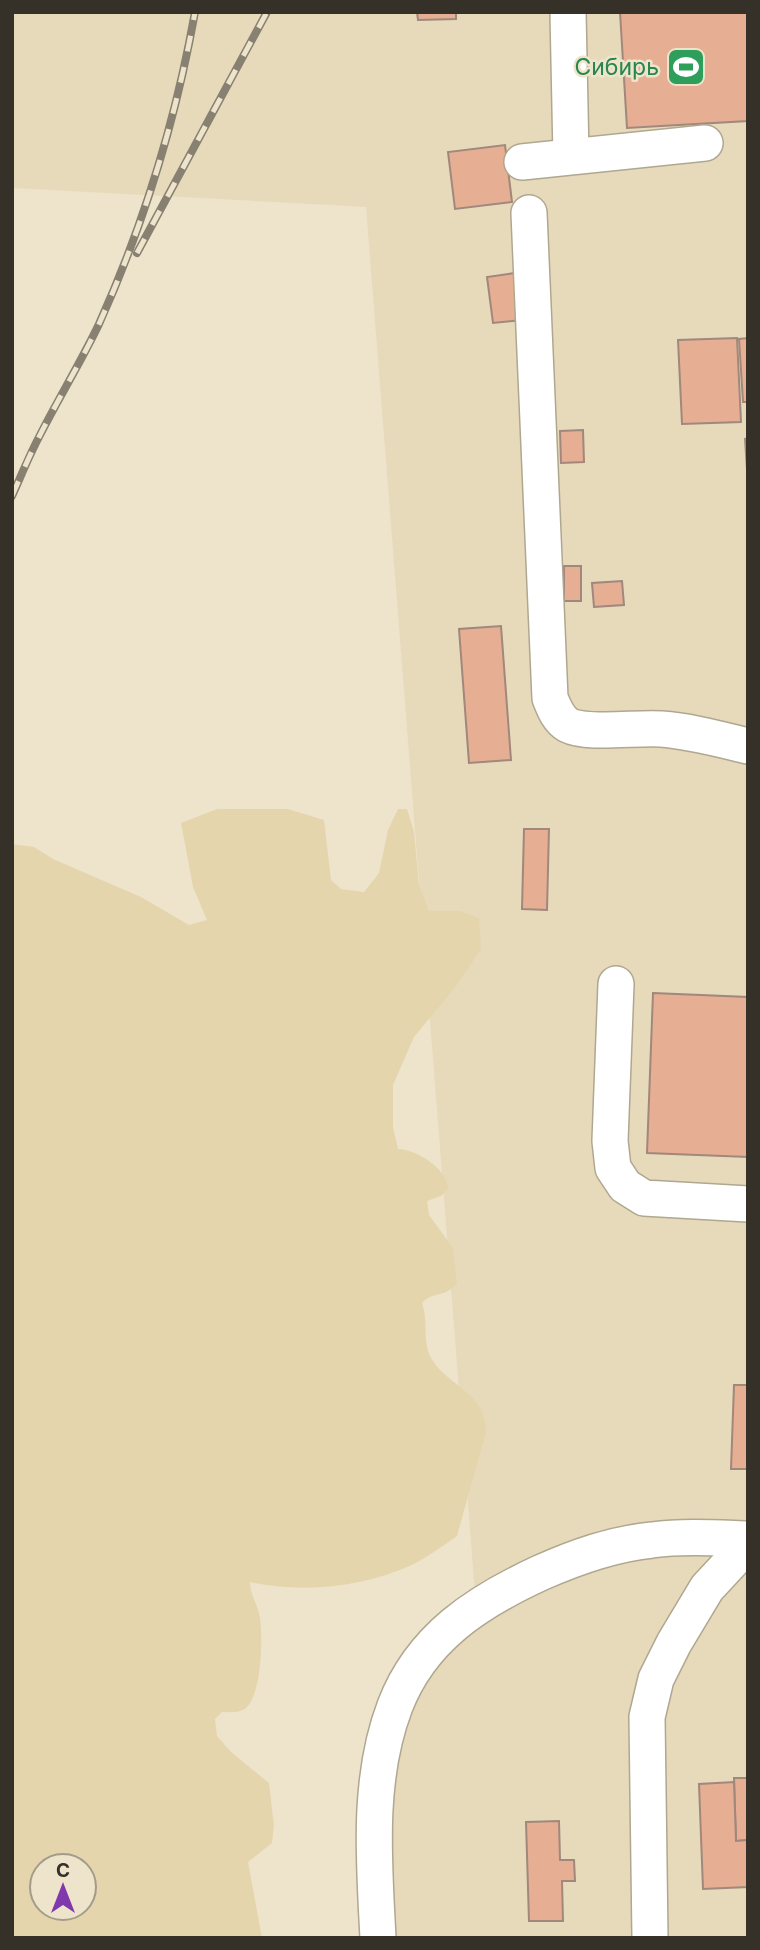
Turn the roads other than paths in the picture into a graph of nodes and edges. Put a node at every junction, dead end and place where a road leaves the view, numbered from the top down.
1 (568, 12) edge
2 (705, 143) dead end
3 (571, 156) junction
4 (522, 162) dead end
5 (529, 213) dead end
6 (748, 746) edge
7 (616, 984) dead end
8 (748, 1204) edge
9 (742, 1540) edge
10 (378, 1938) edge
11 (650, 1938) edge

1 - 3 lane
2 - 3 lane
3 - 4 lane
5 - 6 lane
7 - 8 lane
9 - 10 lane
9 - 11 lane

